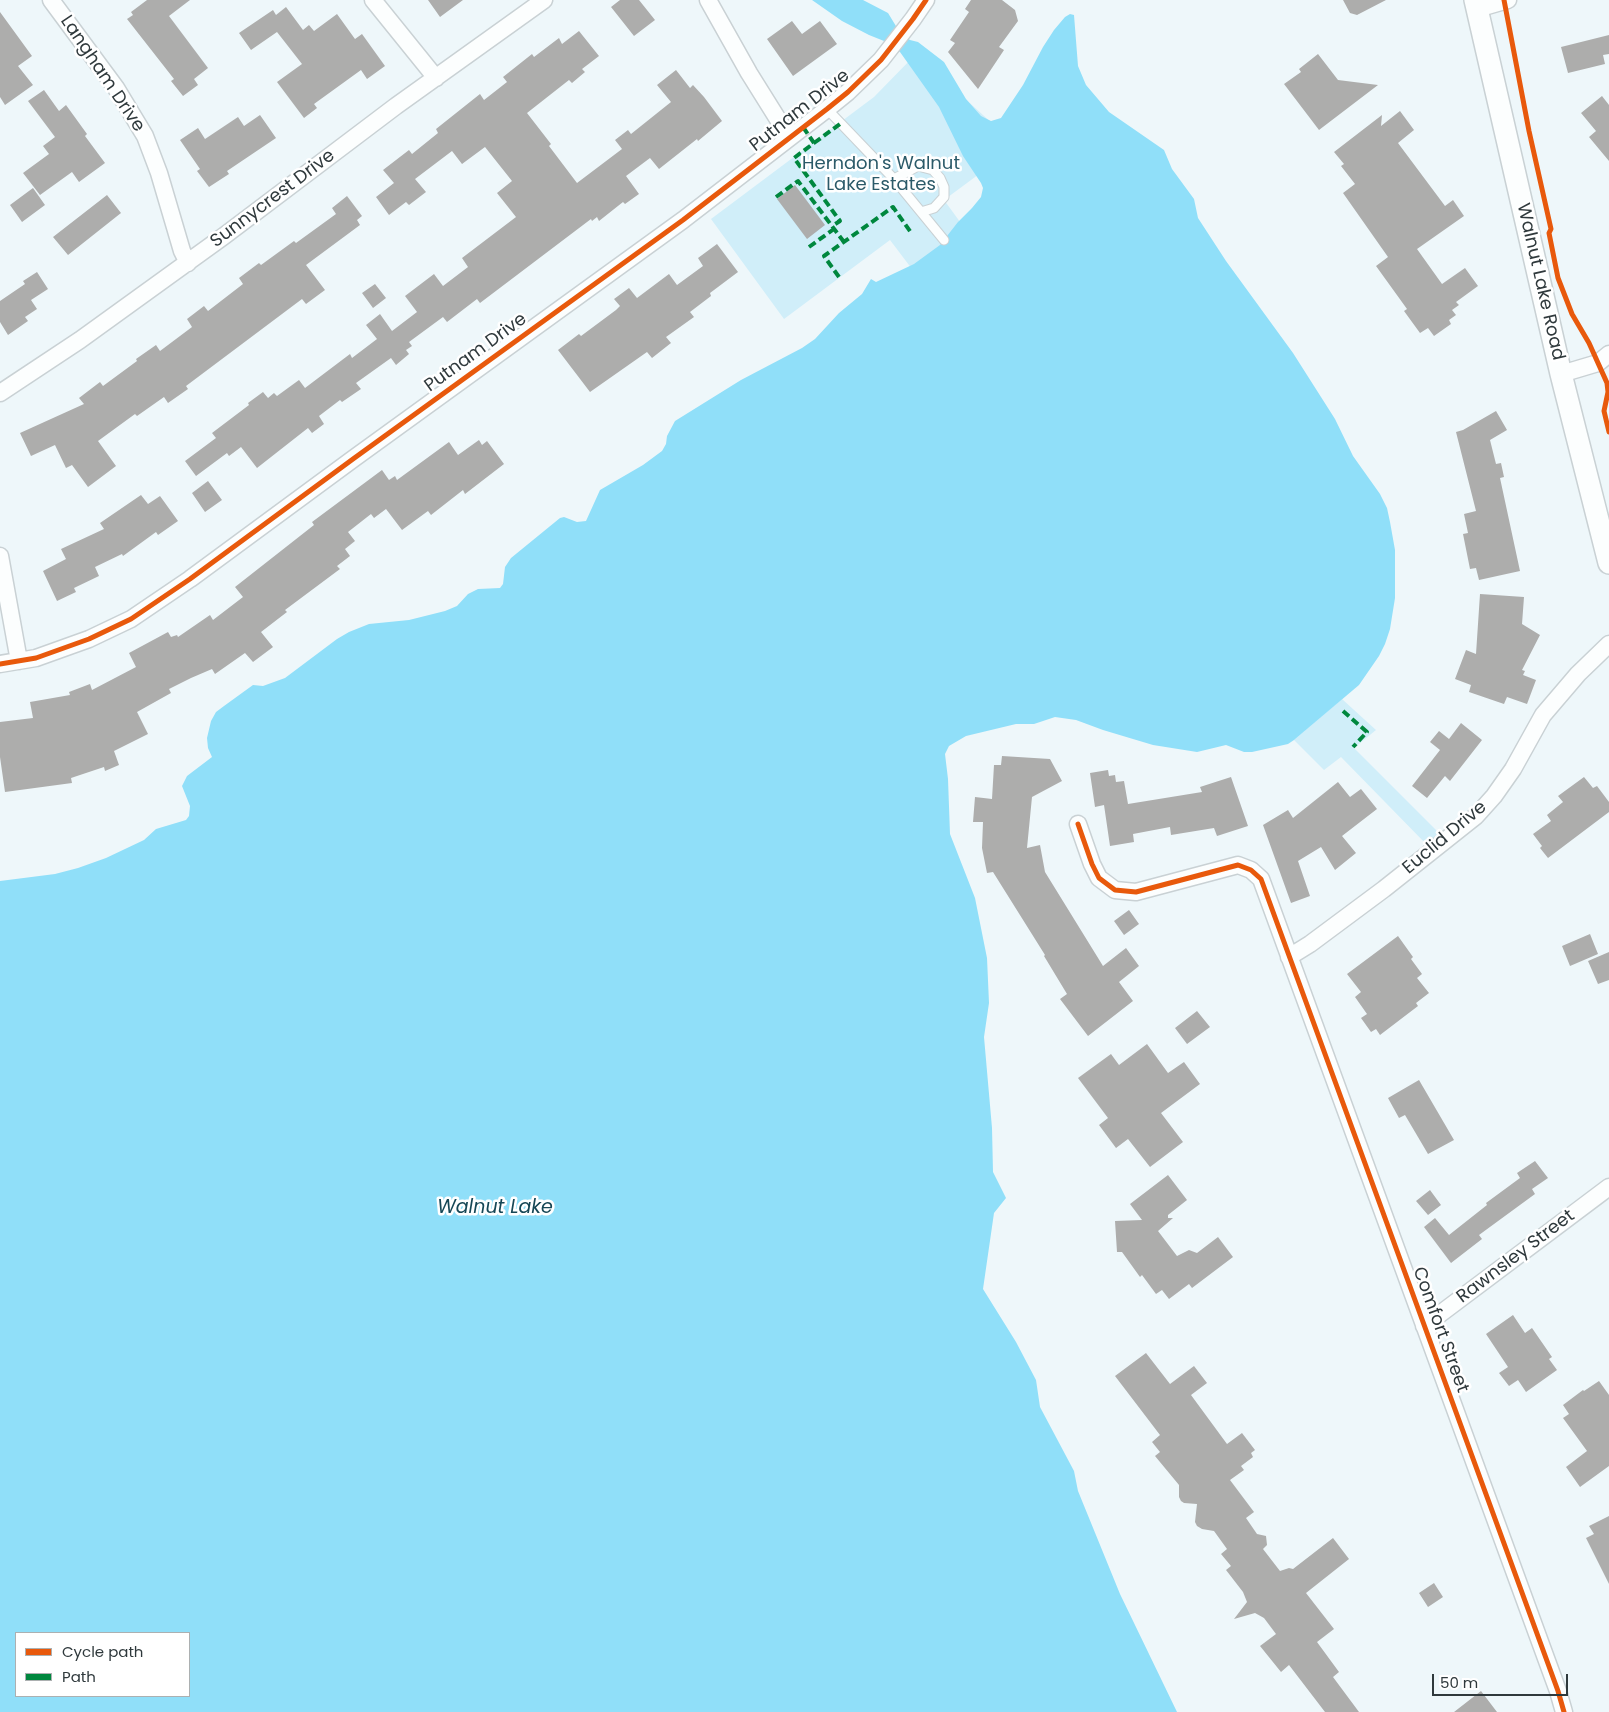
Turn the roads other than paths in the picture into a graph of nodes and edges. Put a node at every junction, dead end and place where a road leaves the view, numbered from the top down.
1 (51, 0) edge
2 (373, 0) edge
3 (544, 0) edge
4 (708, 0) edge
5 (926, 0) edge
6 (1508, 0) edge
7 (1476, 4) edge
8 (436, 78) junction
9 (827, 109) junction
10 (789, 137) junction
11 (894, 179) junction
12 (921, 212) junction
13 (944, 240) dead end
14 (188, 263) junction
15 (1609, 354) edge
16 (1561, 374) junction
17 (0, 393) edge
18 (0, 556) edge
19 (1609, 563) edge
20 (1609, 644) edge
21 (19, 661) junction
22 (0, 664) edge
23 (1078, 824) dead end
24 (1289, 956) junction
25 (1609, 1187) edge
26 (1424, 1326) junction
27 (1564, 1712) edge

1 - 14 street, Langham Drive
2 - 8 street
3 - 8 street, Sunnycrest Drive
4 - 10 street
5 - 9 street, Putnam Drive
6 - 7 street
7 - 16 street, Walnut Lake Road
8 - 14 street, Sunnycrest Drive
9 - 10 street, Putnam Drive
9 - 11 lane
10 - 21 street, Putnam Drive
11 - 12 lane
11 - 12 lane
12 - 13 lane
14 - 17 street, Sunnycrest Drive
15 - 16 street
16 - 19 street, Walnut Lake Road
18 - 21 street
20 - 24 street, Euclid Drive
21 - 22 street, Putnam Drive
23 - 24 street, Comfort Street
24 - 26 street, Comfort Street
25 - 26 street, Rawnsley Street
26 - 27 street, Comfort Street

